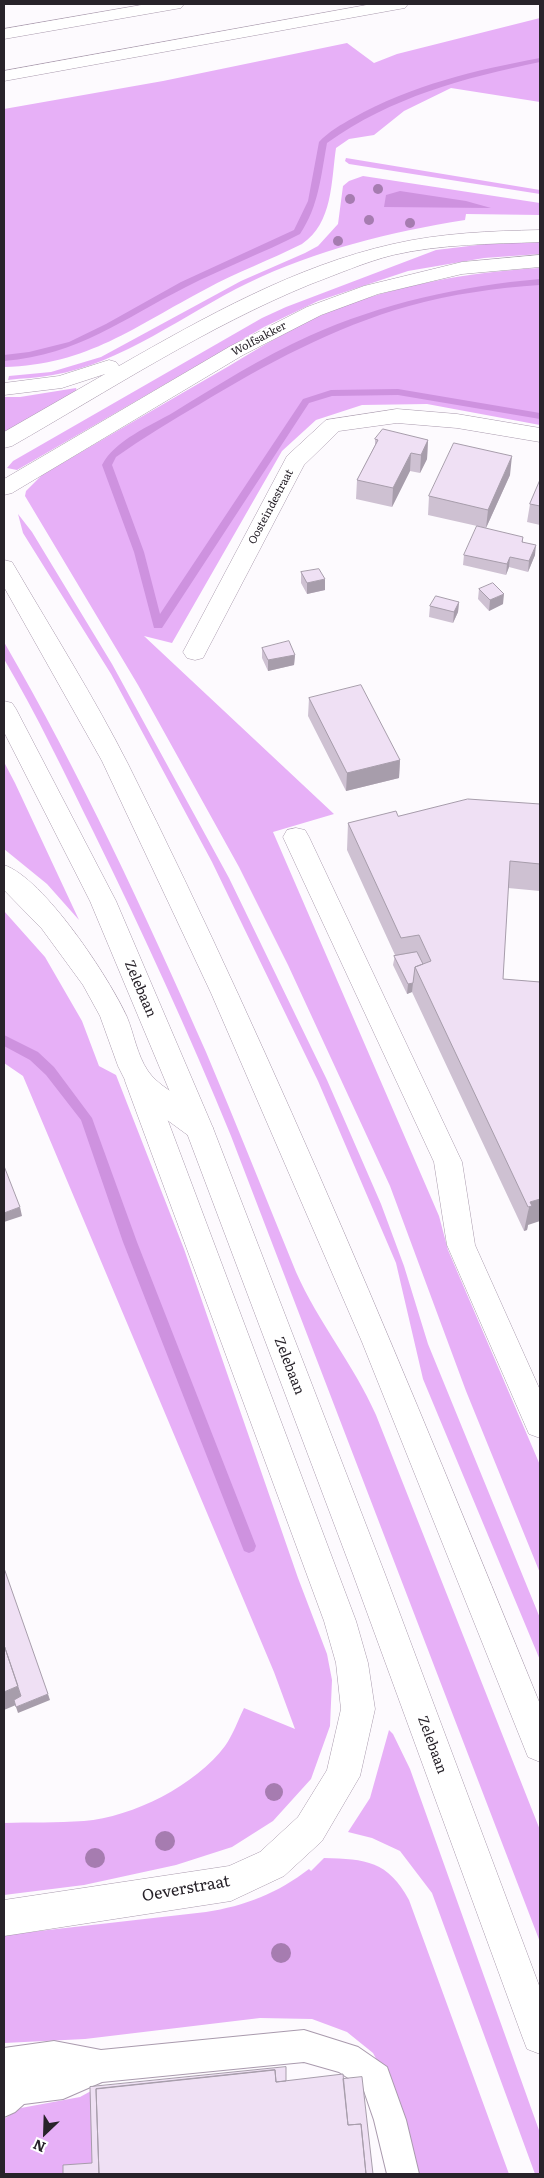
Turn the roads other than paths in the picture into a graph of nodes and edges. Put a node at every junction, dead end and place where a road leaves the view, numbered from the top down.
1 (175, 4) edge
2 (399, 4) edge
3 (4, 34) edge
4 (4, 76) edge
5 (540, 236) edge
6 (356, 261) junction
7 (540, 261) edge
8 (4, 389) edge
9 (540, 435) edge
10 (4, 441) edge
11 (4, 488) edge
12 (4, 567) edge
13 (195, 652) dead end
14 (4, 710) edge
15 (296, 837) dead end
16 (4, 875) edge
17 (139, 1080) junction
18 (199, 1128) junction
19 (540, 1424) edge
20 (540, 1745) edge
21 (4, 1918) edge
22 (540, 2036) edge
23 (4, 2064) edge
24 (101, 2066) junction
25 (4, 2101) edge
26 (403, 2174) edge

1 - 3 main road
2 - 4 main road
5 - 6 main road
6 - 8 main road
6 - 10 main road
7 - 11 main road, Wolfsakker
9 - 13 main road, Oosteindestraat
12 - 20 main road
14 - 18 main road, Zelebaan
15 - 19 main road
16 - 17 main road, Oeverstraat
17 - 18 main road
17 - 21 main road, Oeverstraat
18 - 22 main road, Zelebaan
23 - 24 lane
24 - 25 lane
24 - 26 lane

